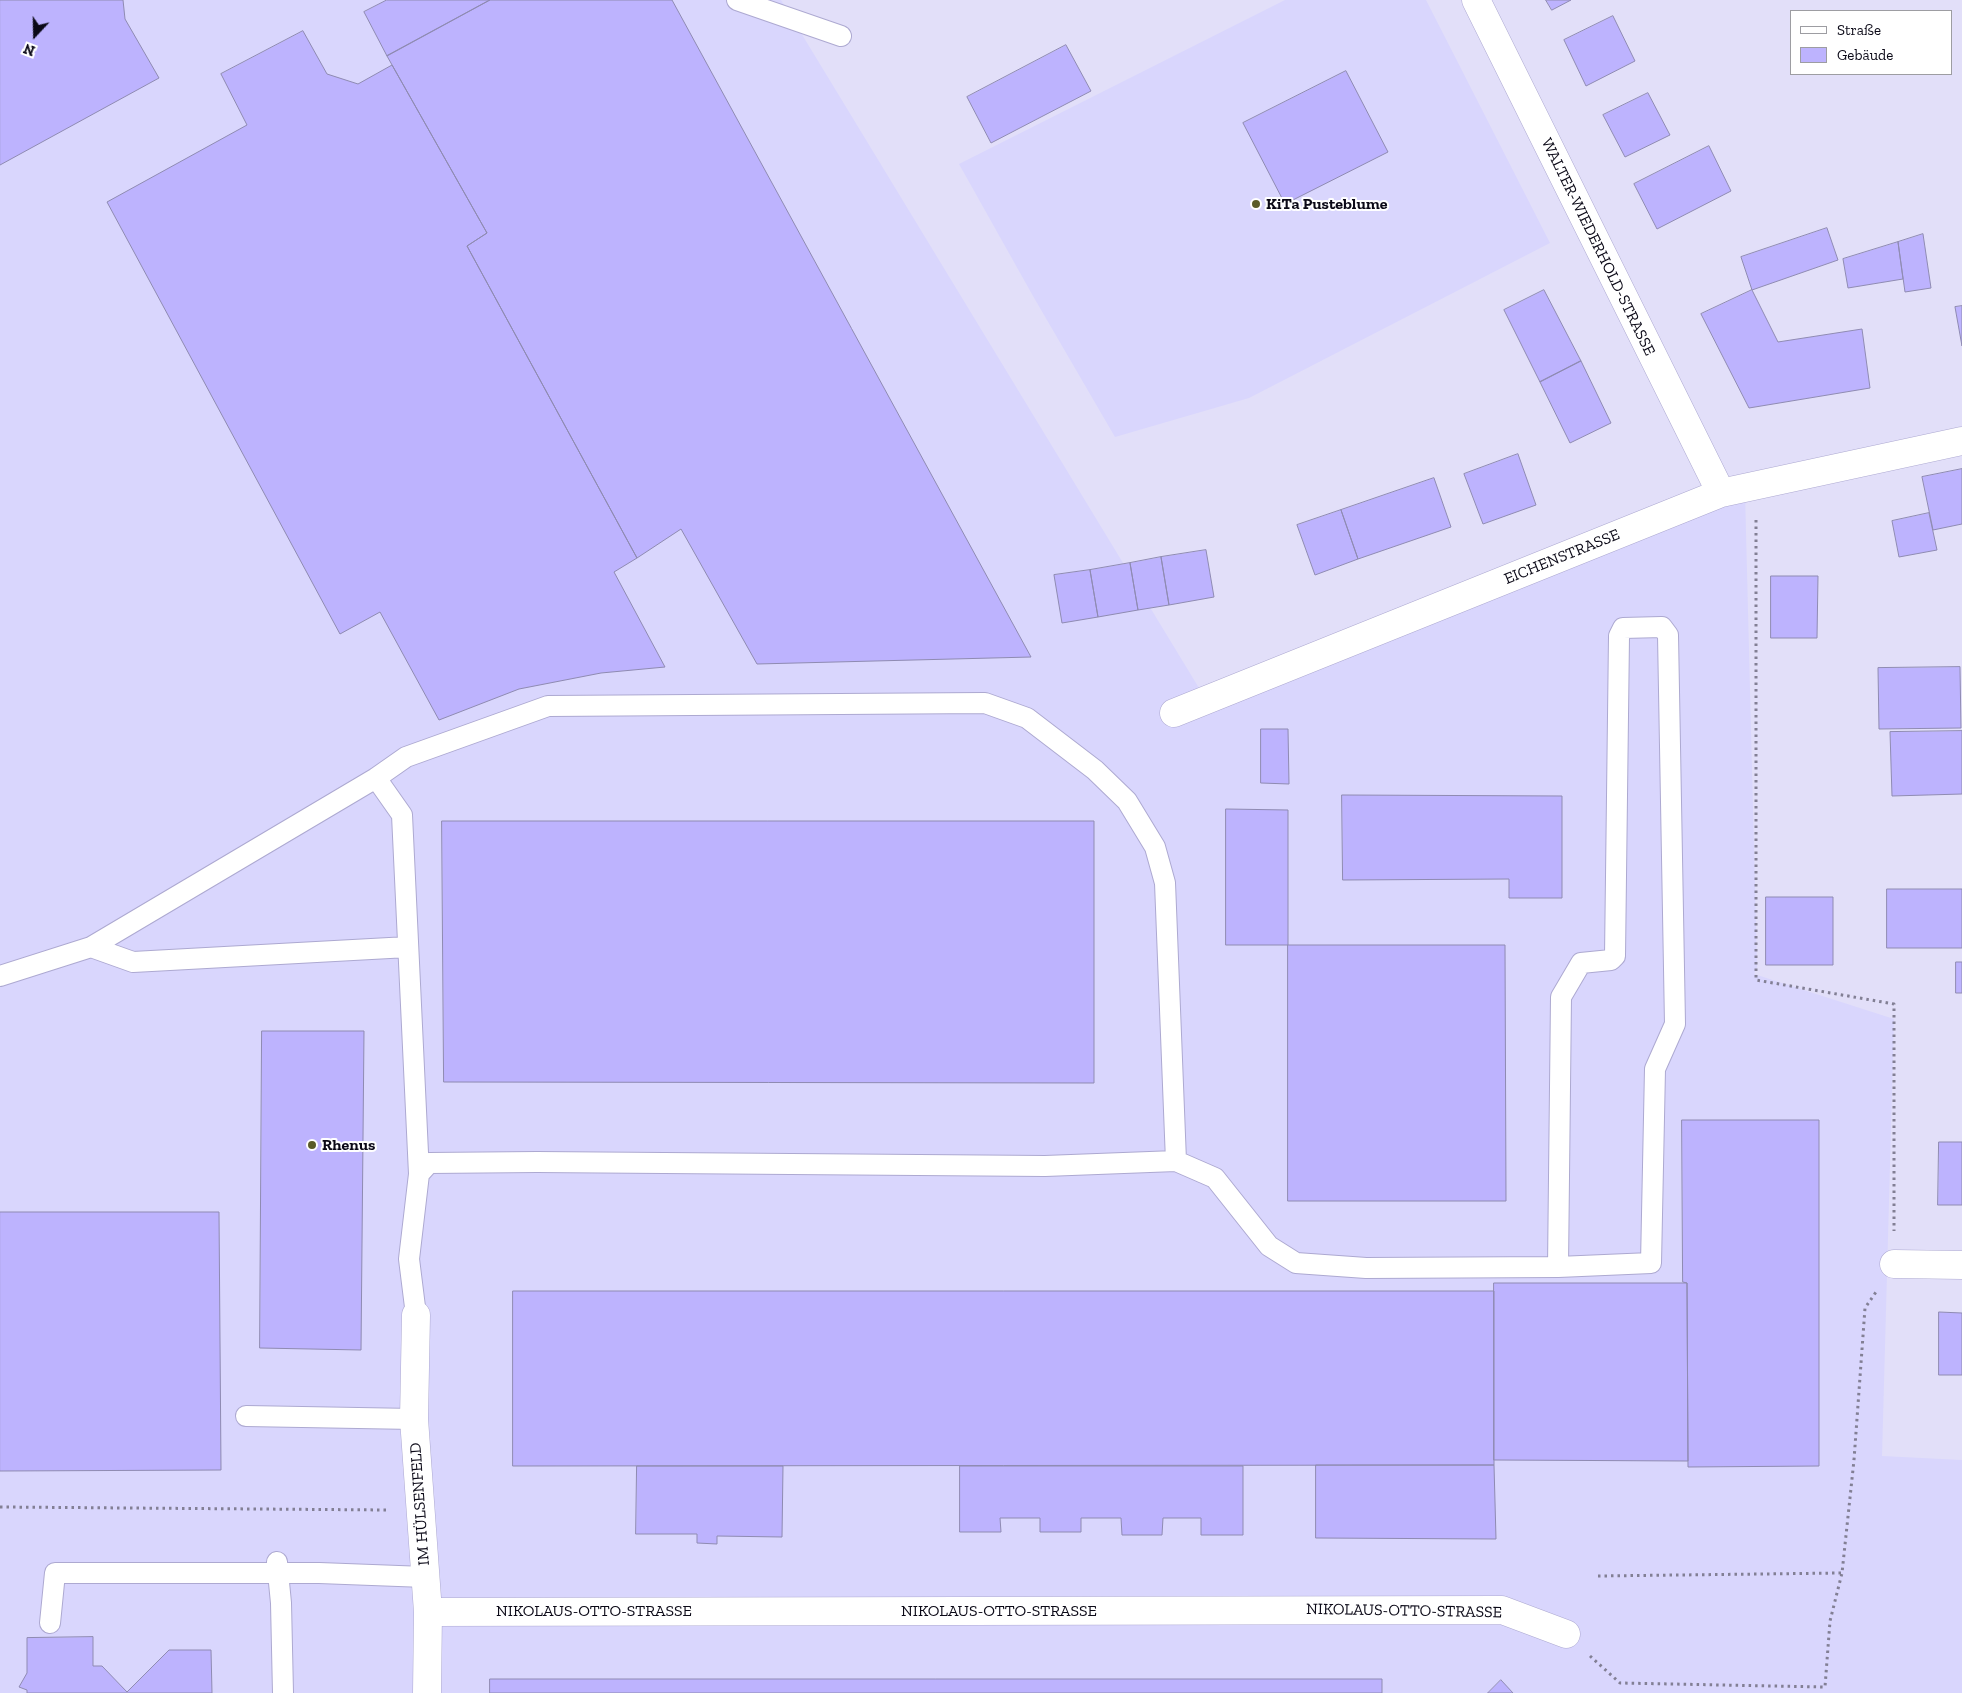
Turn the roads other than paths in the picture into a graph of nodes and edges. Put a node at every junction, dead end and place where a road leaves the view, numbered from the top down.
1 (737, 0) edge
2 (1476, 0) edge
3 (841, 36) dead end
4 (1962, 441) edge
5 (1721, 493) junction
6 (1174, 713) dead end
7 (376, 778) junction
8 (91, 947) junction
9 (408, 947) junction
10 (0, 976) edge
11 (1176, 1161) junction
12 (419, 1174) junction
13 (1894, 1264) road end
14 (1962, 1265) edge
15 (1558, 1267) junction
16 (416, 1315) joint
17 (246, 1416) dead end
18 (414, 1419) junction
19 (278, 1567) junction
20 (425, 1576) junction
21 (428, 1612) junction
22 (50, 1623) dead end
23 (1566, 1634) road end
24 (283, 1693) edge
25 (427, 1693) edge

1 - 3 lane
2 - 5 street, WALTER-WIEDERHOLD-STRASSE
4 - 5 street, EICHENSTRASSE
5 - 6 street, EICHENSTRASSE
7 - 8 lane
7 - 9 lane
7 - 11 lane
8 - 9 lane
8 - 10 lane
9 - 12 lane
11 - 12 lane
11 - 15 lane
12 - 16 lane
13 - 14 street
15 - 15 lane
16 - 18 street, IM HÜLSENFELD
17 - 18 lane
18 - 20 street, IM HÜLSENFELD
19 - 20 lane
19 - 22 lane
19 - 24 lane
20 - 21 street, IM HÜLSENFELD
21 - 23 street, NIKOLAUS-OTTO-STRASSE
21 - 25 street, IM HÜLSENFELD

